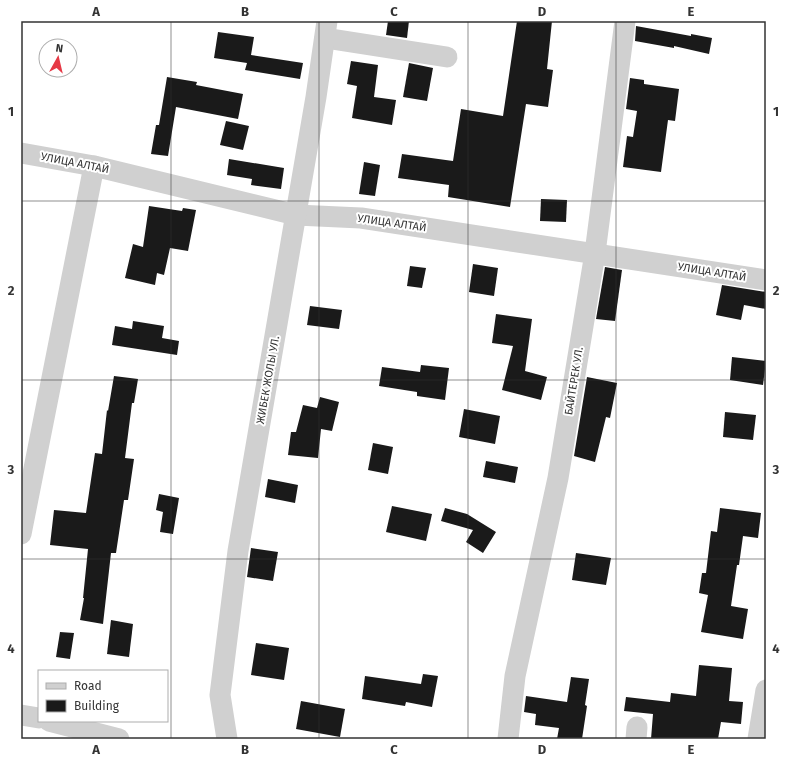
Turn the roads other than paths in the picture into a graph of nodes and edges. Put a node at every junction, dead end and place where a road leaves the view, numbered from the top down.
1 (625, 21) edge
2 (326, 29) edge
3 (447, 57) dead end
4 (21, 153) edge
5 (94, 166) junction
6 (296, 215) junction
7 (595, 253) junction
8 (766, 280) edge
9 (21, 534) edge
10 (766, 690) edge
11 (21, 715) edge
12 (38, 718) edge
13 (53, 722) edge
14 (119, 739) edge
15 (227, 739) edge
16 (508, 739) edge
17 (758, 739) edge

1 - 7 street, БАЙТЕРЕК УЛ.
2 - 3 street
2 - 6 street, ЖИБЕК ЖОЛЫ УЛ.
4 - 5 street, УЛИЦА АЛТАЙ
5 - 6 street, УЛИЦА АЛТАЙ
5 - 9 street
6 - 7 street, УЛИЦА АЛТАЙ
6 - 15 street, ЖИБЕК ЖОЛЫ УЛ.
7 - 8 street, УЛИЦА АЛТАЙ
7 - 16 street, БАЙТЕРЕК УЛ.
10 - 17 street
11 - 12 street
13 - 14 street

